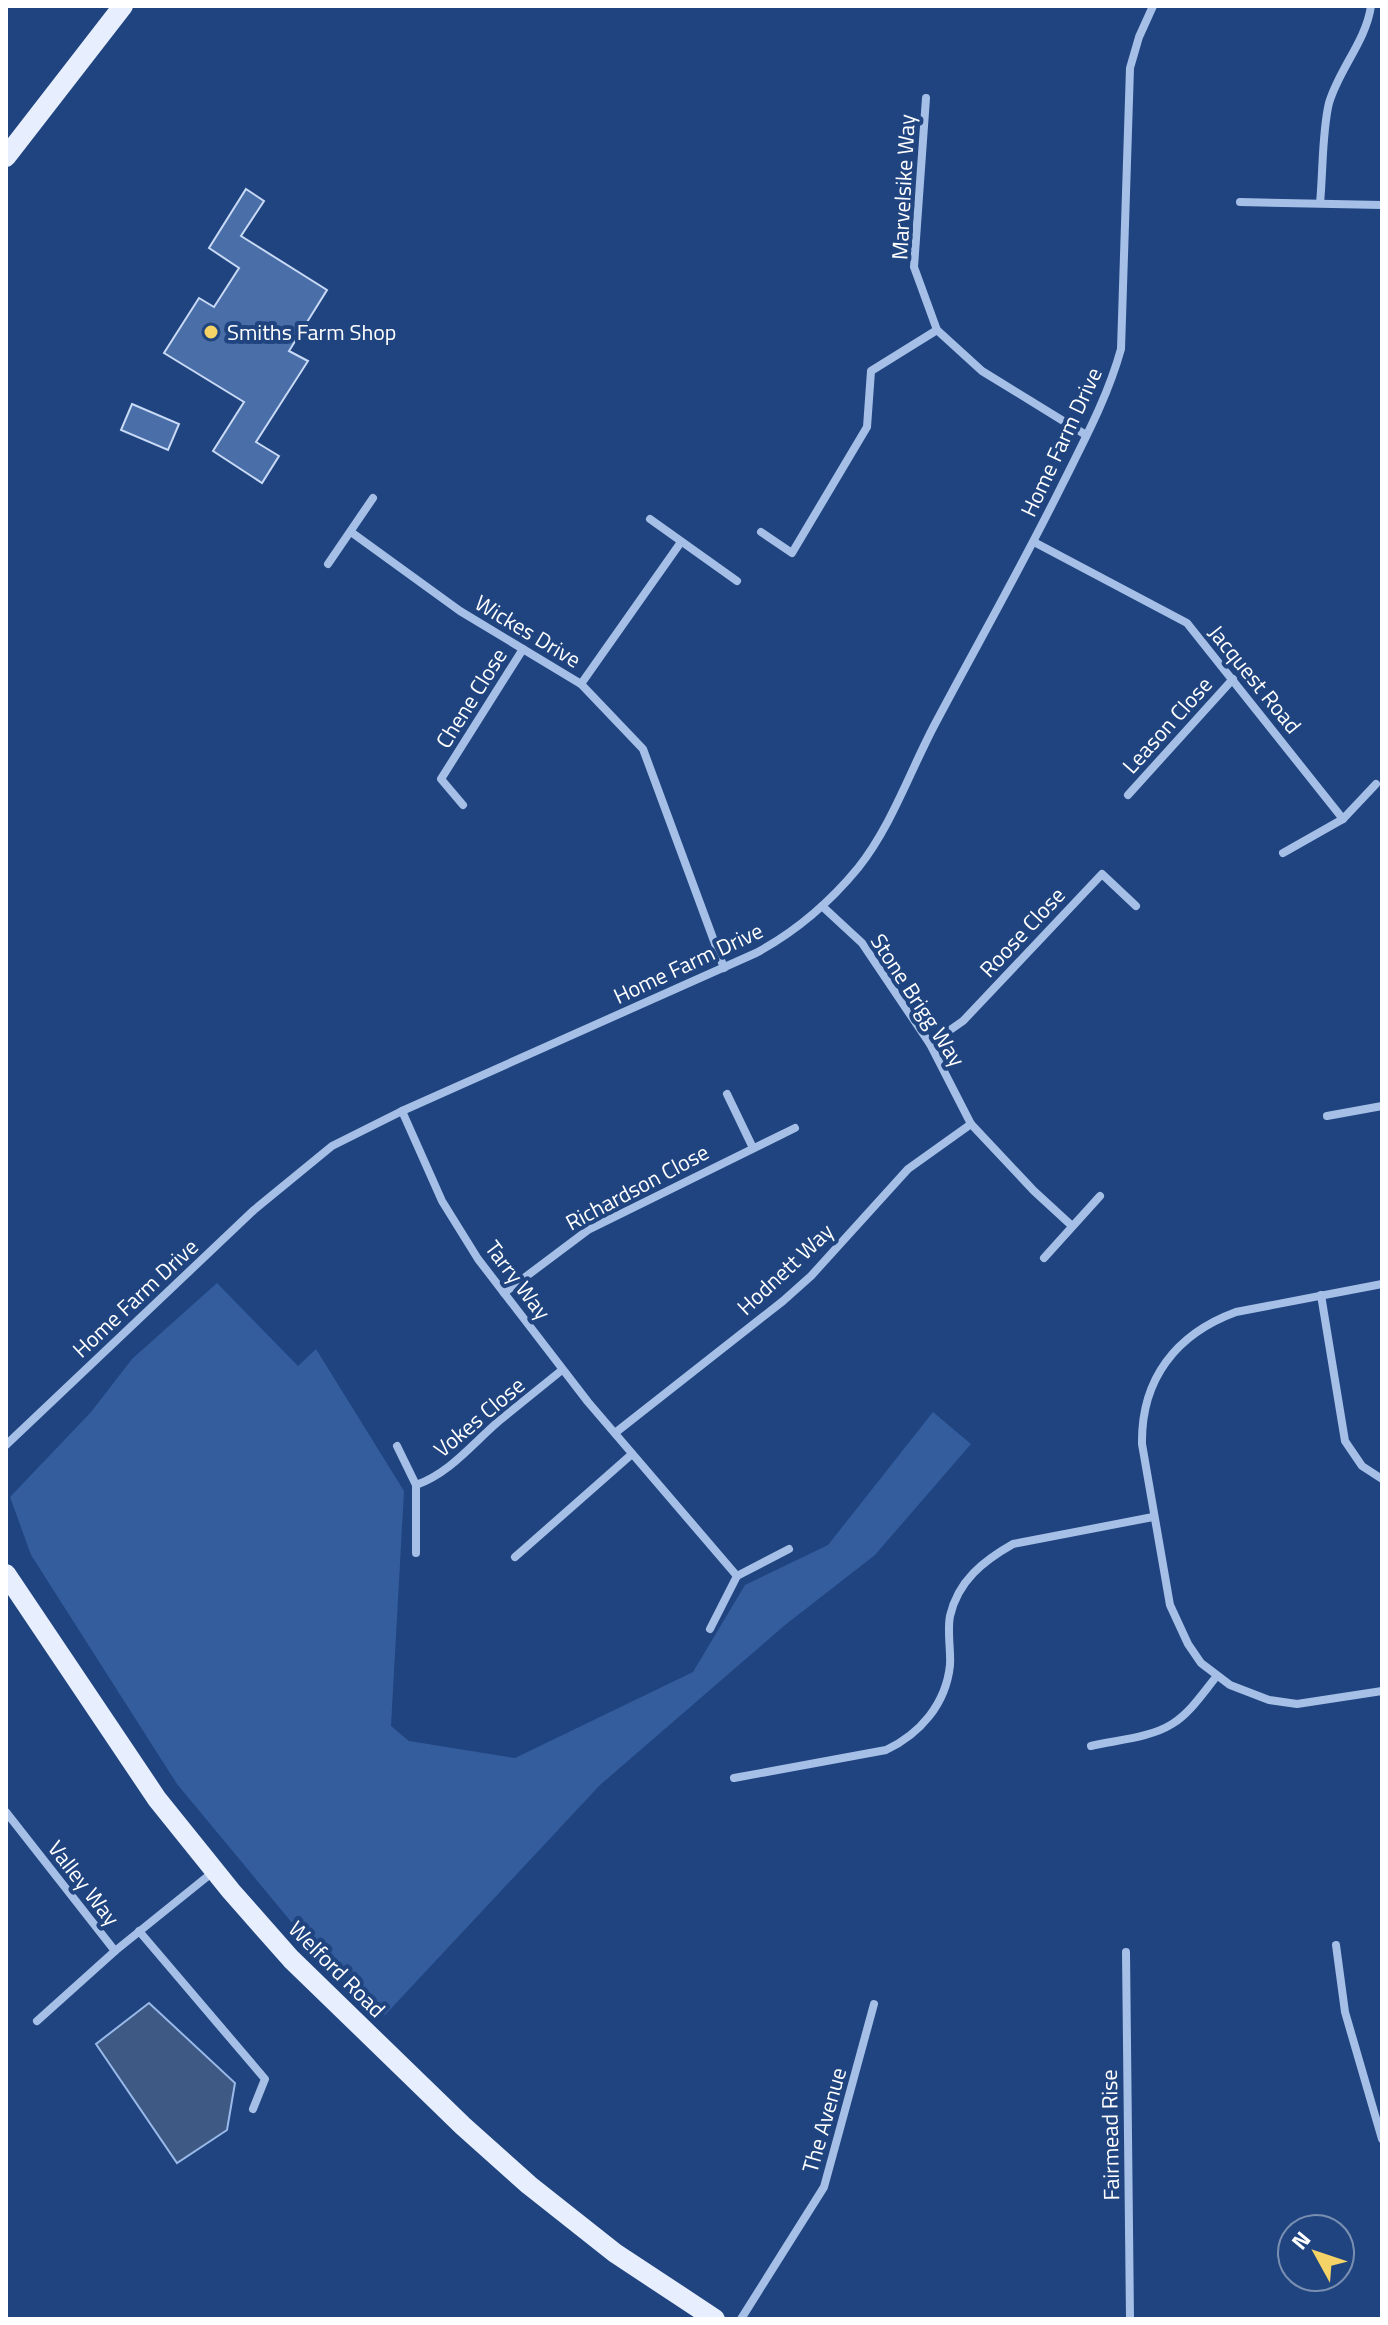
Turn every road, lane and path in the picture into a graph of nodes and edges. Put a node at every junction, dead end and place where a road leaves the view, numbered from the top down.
1 (123, 6) edge
2 (1153, 6) edge
3 (1371, 6) edge
4 (926, 98) dead end
5 (6, 157) edge
6 (1240, 202) dead end
7 (1320, 203) junction
8 (1382, 205) edge
9 (937, 330) junction
10 (1086, 435) junction
11 (373, 498) dead end
12 (650, 519) dead end
13 (351, 532) junction
14 (761, 532) dead end
15 (681, 542) junction
16 (1034, 542) junction
17 (328, 564) dead end
18 (737, 581) dead end
19 (523, 649) junction
20 (1233, 679) junction
21 (581, 684) junction
22 (1376, 784) dead end
23 (1128, 795) dead end
24 (463, 805) dead end
25 (1343, 819) junction
26 (1283, 853) dead end
27 (822, 906) junction
28 (1136, 906) dead end
29 (724, 968) junction
30 (930, 1044) junction
31 (727, 1094) dead end
32 (1382, 1106) edge
33 (402, 1111) junction
34 (1327, 1116) dead end
35 (971, 1124) junction
36 (795, 1128) dead end
37 (753, 1148) junction
38 (1100, 1196) dead end
39 (1071, 1225) junction
40 (1044, 1258) dead end
41 (1382, 1284) edge
42 (504, 1293) junction
43 (1321, 1295) junction
44 (562, 1370) junction
45 (615, 1433) junction
46 (6, 1445) edge
47 (397, 1446) dead end
48 (632, 1454) junction
49 (1382, 1479) edge
50 (416, 1485) junction
51 (1153, 1517) junction
52 (789, 1549) dead end
53 (416, 1553) dead end
54 (515, 1557) dead end
55 (6, 1574) edge
56 (737, 1576) junction
57 (710, 1629) dead end
58 (1216, 1677) junction
59 (1382, 1691) edge
60 (1091, 1746) dead end
61 (734, 1778) dead end
62 (6, 1812) edge
63 (214, 1871) junction
64 (139, 1931) junction
65 (1336, 1945) dead end
66 (115, 1951) junction
67 (1126, 1952) dead end
68 (874, 2004) dead end
69 (37, 2021) dead end
70 (253, 2109) dead end
71 (1382, 2139) edge
72 (715, 2319) edge
73 (741, 2319) edge
74 (1130, 2319) edge

1 - 5 main road
2 - 10 street, Home Farm Drive
3 - 7 street
4 - 9 street, Marvelsike Way
6 - 7 street
7 - 8 street
9 - 10 street, Marvelsike Way
9 - 14 street
10 - 16 street, Home Farm Drive
11 - 13 street
12 - 15 street
13 - 17 street
13 - 19 street, Wickes Drive
15 - 18 street
15 - 21 street
16 - 20 street, Jacquest Road
16 - 27 street, Home Farm Drive
19 - 21 street, Wickes Drive
19 - 24 street, Chene Close
20 - 23 street, Leason Close
20 - 25 street, Jacquest Road
21 - 29 street, Wickes Drive
22 - 25 street
25 - 26 street
27 - 29 street, Home Farm Drive
27 - 30 street, Stone Brigg Way
28 - 30 street, Roose Close
29 - 33 street, Home Farm Drive
30 - 35 street, Stone Brigg Way
31 - 37 street
32 - 34 street
33 - 42 street, Tarry Way
33 - 46 street, Home Farm Drive
35 - 39 street, Stone Brigg Way
35 - 45 street, Hodnett Way
36 - 37 street, Richardson Close
37 - 42 street, Richardson Close
38 - 39 street
39 - 40 street
41 - 43 street
42 - 44 street, Tarry Way
43 - 49 street
43 - 51 street
44 - 45 street, Tarry Way
44 - 50 street, Vokes Close
45 - 48 street, Tarry Way
47 - 50 street, Vokes Close
48 - 54 street
48 - 56 street, Tarry Way
50 - 53 street, Vokes Close
51 - 58 street
51 - 61 street
52 - 56 street
55 - 63 main road, Welford Road
56 - 57 street
58 - 59 street
58 - 60 street
62 - 66 street, Valley Way
63 - 64 street, Valley Way
63 - 72 main road, Welford Road
64 - 66 street, Valley Way
64 - 70 street
65 - 71 street
66 - 69 street
67 - 74 street, Fairmead Rise
68 - 73 street, The Avenue

